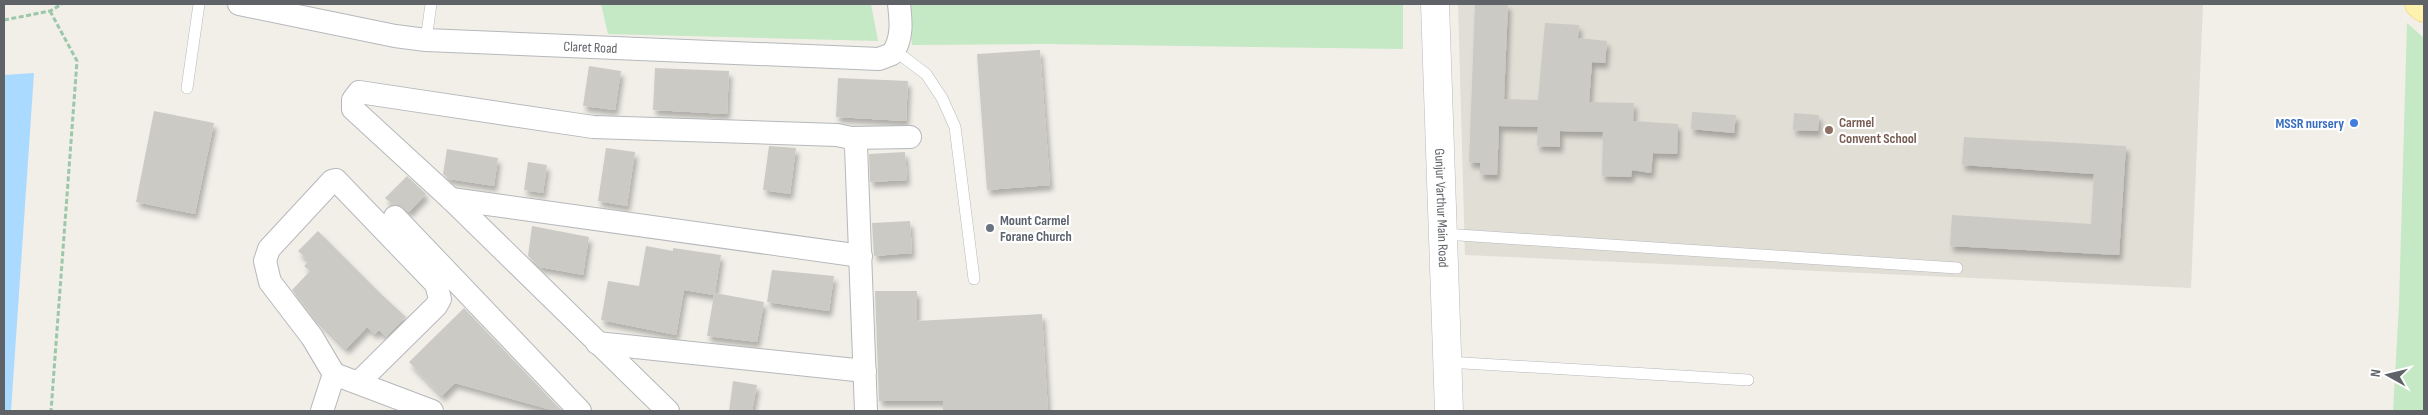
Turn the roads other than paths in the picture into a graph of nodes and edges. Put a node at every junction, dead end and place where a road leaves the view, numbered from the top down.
1 (199, 4) edge
2 (238, 4) edge
3 (431, 4) edge
4 (899, 4) edge
5 (1435, 4) edge
6 (2419, 4) edge
7 (2424, 8) edge
8 (426, 40) junction
9 (894, 50) junction
10 (187, 88) dead end
11 (851, 138) junction
12 (910, 138) dead end
13 (348, 168) dead end
14 (451, 199) junction
15 (1444, 234) junction
16 (860, 256) junction
17 (1957, 268) dead end
18 (974, 279) dead end
19 (597, 343) junction
20 (1447, 362) junction
21 (865, 371) junction
22 (334, 374) junction
23 (1748, 380) dead end
24 (359, 382) junction
25 (322, 411) edge
26 (432, 411) edge
27 (580, 411) edge
28 (668, 411) edge
29 (866, 411) edge
30 (1448, 411) edge

1 - 10 lane
2 - 8 street, Claret Road
3 - 8 lane
4 - 9 street
5 - 15 main road, Gunjur Varthur Main Road
6 - 7 main road
8 - 9 street, Claret Road
9 - 18 lane
11 - 12 street
11 - 14 street
11 - 16 street
13 - 27 street
14 - 16 street
14 - 19 street
15 - 17 lane
15 - 20 main road, Gunjur Varthur Main Road
16 - 21 street
19 - 21 street
19 - 28 street
20 - 23 lane
20 - 30 main road, Gunjur Varthur Main Road
21 - 29 street
22 - 24 street
22 - 24 street
22 - 25 street
24 - 26 street

